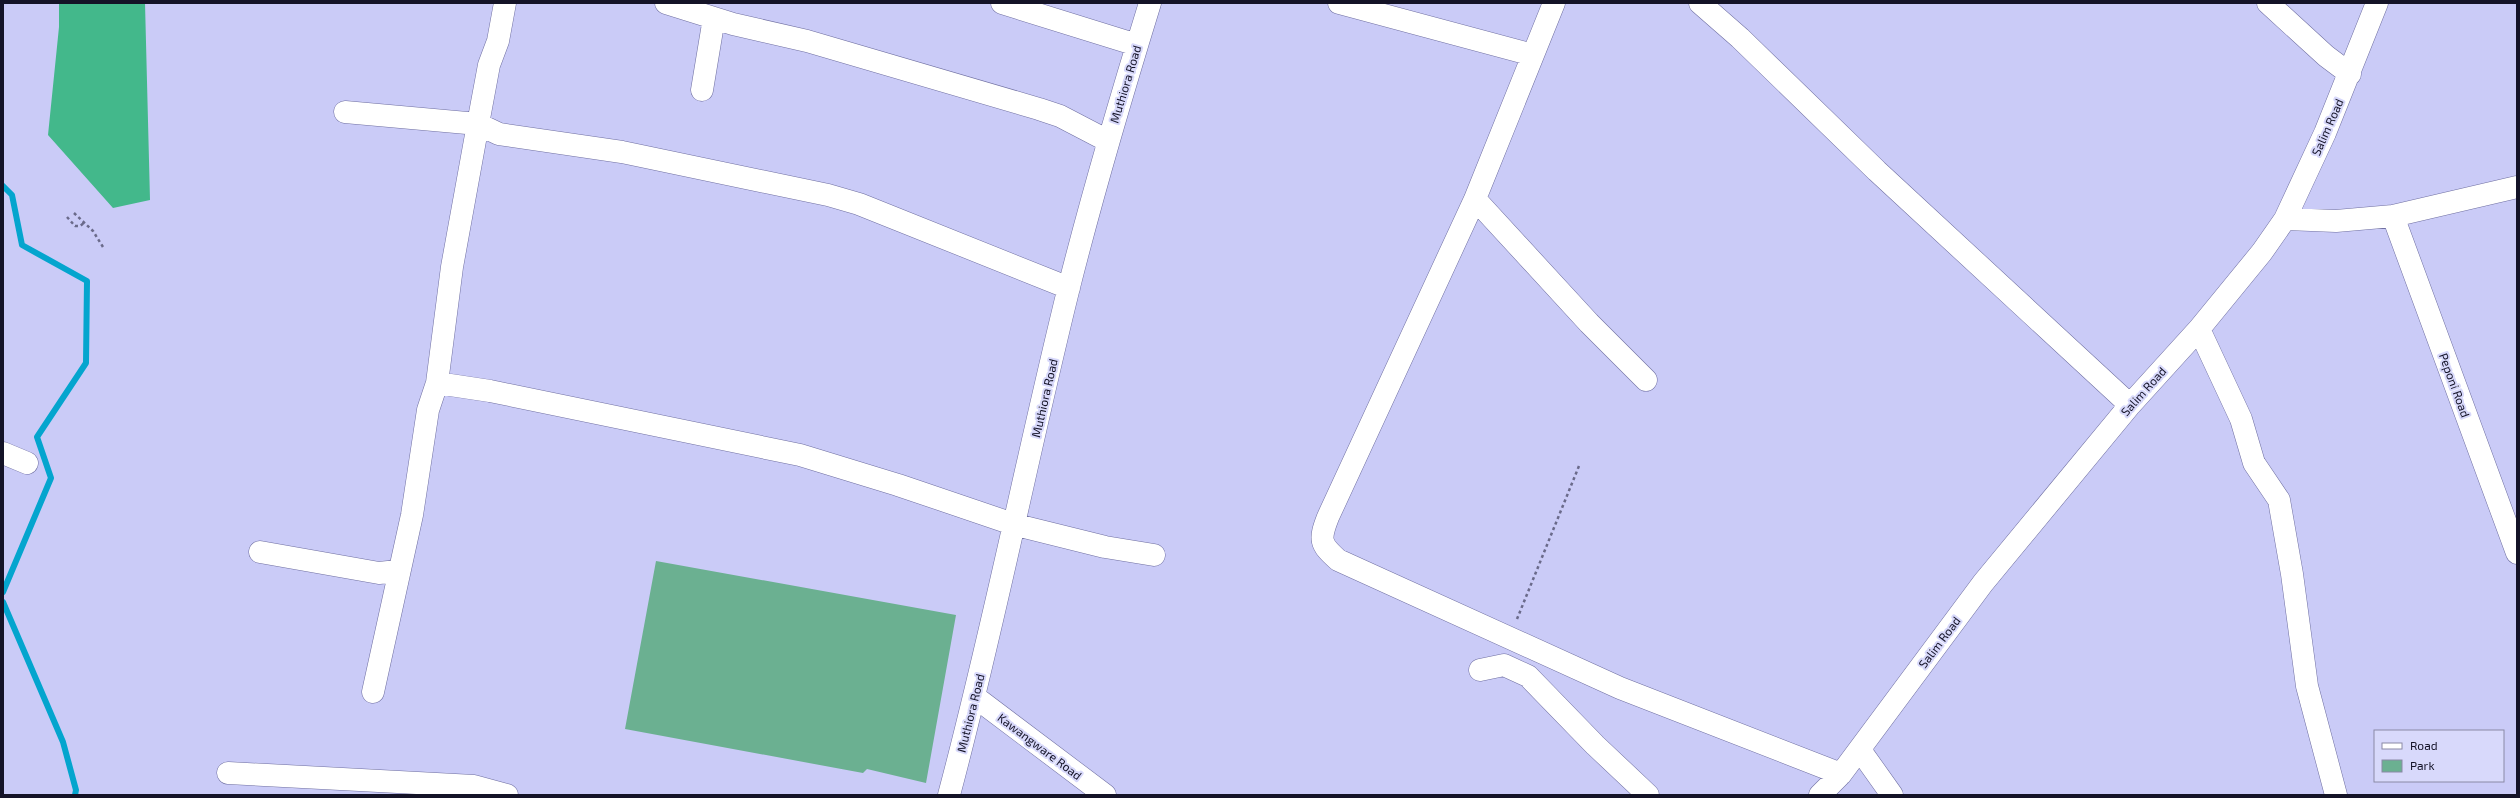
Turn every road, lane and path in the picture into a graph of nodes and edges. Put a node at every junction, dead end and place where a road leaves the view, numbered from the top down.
1 (505, 3) edge
2 (666, 3) edge
3 (1002, 3) edge
4 (1150, 3) edge
5 (1339, 3) edge
6 (1554, 3) edge
7 (1700, 3) edge
8 (2268, 3) edge
9 (2377, 3) edge
10 (714, 18) junction
11 (1137, 45) junction
12 (1533, 55) junction
13 (2350, 74) junction
14 (702, 90) dead end
15 (345, 112) dead end
16 (478, 124) junction
17 (1108, 141) junction
18 (2517, 187) edge
19 (1475, 199) junction
20 (74, 213) dead end
21 (2393, 216) junction
22 (67, 217) dead end
23 (2285, 219) junction
24 (84, 222) junction
25 (103, 247) dead end
26 (1069, 288) junction
27 (2199, 329) junction
28 (1646, 380) dead end
29 (437, 383) junction
30 (2130, 404) junction
31 (3, 453) edge
32 (27, 463) dead end
33 (1579, 466) dead end
34 (1016, 525) junction
35 (260, 552) dead end
36 (2517, 553) edge
37 (1154, 555) dead end
38 (398, 571) junction
39 (1510, 638) junction
40 (1480, 670) dead end
41 (373, 692) dead end
42 (975, 697) junction
43 (1860, 750) junction
44 (228, 773) dead end
45 (1841, 774) junction
46 (507, 795) edge
47 (949, 795) edge
48 (1105, 795) edge
49 (1648, 795) edge
50 (1820, 795) edge
51 (1892, 795) edge
52 (2336, 795) edge

1 - 16 street
2 - 10 street
3 - 11 street
4 - 11 street, Muthiora Road
5 - 12 street
6 - 12 street
7 - 30 street
8 - 13 street
9 - 13 street, Salim Road
10 - 14 street
10 - 17 street
11 - 17 street, Muthiora Road
12 - 19 street
13 - 23 street, Salim Road
15 - 16 street
16 - 26 street
16 - 29 street
17 - 26 street, Muthiora Road
18 - 21 street
19 - 28 street
19 - 39 street
20 - 24 path
21 - 23 street
21 - 36 street, Peponi Road
22 - 24 path
23 - 27 street, Salim Road
24 - 25 path
26 - 34 street, Muthiora Road
27 - 30 street, Salim Road
27 - 52 street
29 - 34 street
29 - 38 street
30 - 43 street, Salim Road
31 - 32 street
33 - 39 path
34 - 37 street
34 - 42 street, Muthiora Road
35 - 38 street
38 - 41 street
39 - 45 street
40 - 49 street
42 - 47 street, Muthiora Road
42 - 48 street, Kawangware Road
43 - 45 street, Salim Road
43 - 51 street
44 - 46 street
45 - 50 street, Salim Road

